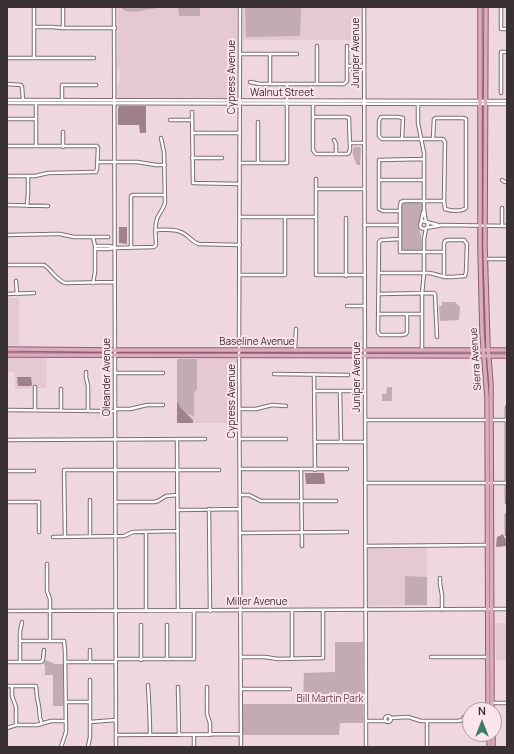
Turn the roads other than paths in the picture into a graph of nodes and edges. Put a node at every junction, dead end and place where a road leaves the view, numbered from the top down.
1 (34, 7) edge
2 (63, 7) edge
3 (114, 7) edge
4 (240, 7) edge
5 (364, 7) edge
6 (480, 7) edge
7 (486, 7) edge
8 (501, 7) edge
9 (34, 27) junction
10 (63, 28) junction
11 (115, 28) junction
12 (507, 29) edge
13 (317, 46) dead end
14 (347, 46) dead end
15 (507, 52) edge
16 (240, 54) junction
17 (270, 54) junction
18 (297, 54) dead end
19 (34, 57) junction
20 (7, 58) edge
21 (94, 58) dead end
22 (347, 66) junction
23 (364, 66) junction
24 (250, 82) dead end
25 (7, 84) edge
26 (270, 84) junction
27 (287, 84) junction
28 (317, 84) junction
29 (96, 85) dead end
30 (501, 93) dead end
31 (23, 100) junction
32 (62, 100) junction
33 (7, 102) edge
34 (114, 102) junction
35 (240, 102) junction
36 (288, 102) junction
37 (364, 102) junction
38 (480, 102) junction
39 (486, 102) junction
40 (507, 102) edge
41 (36, 103) junction
42 (313, 104) junction
43 (418, 104) junction
44 (192, 112) dead end
45 (313, 117) junction
46 (7, 119) edge
47 (36, 119) junction
48 (170, 120) dead end
49 (192, 120) junction
50 (258, 122) dead end
51 (63, 132) dead end
52 (192, 133) junction
53 (240, 133) junction
54 (161, 138) dead end
55 (402, 138) junction
56 (421, 139) junction
57 (433, 139) junction
58 (334, 140) dead end
59 (350, 143) junction
60 (364, 143) junction
61 (7, 146) edge
62 (36, 146) junction
63 (63, 146) junction
64 (336, 154) junction
65 (192, 158) junction
66 (222, 158) dead end
67 (424, 159) junction
68 (97, 162) junction
69 (114, 162) junction
70 (240, 163) junction
71 (258, 163) junction
72 (165, 165) junction
73 (7, 176) edge
74 (28, 176) junction
75 (316, 179) dead end
76 (379, 180) junction
77 (424, 180) junction
78 (502, 180) dead end
79 (507, 182) edge
80 (240, 184) junction
81 (364, 188) junction
82 (316, 189) junction
83 (165, 195) junction
84 (424, 201) junction
85 (444, 201) junction
86 (7, 205) edge
87 (26, 206) junction
88 (48, 206) dead end
89 (502, 208) dead end
90 (424, 209) junction
91 (400, 211) junction
92 (240, 217) junction
93 (285, 217) junction
94 (316, 217) junction
95 (346, 218) dead end
96 (427, 222) junction
97 (420, 223) junction
98 (364, 225) junction
99 (400, 225) junction
100 (443, 225) junction
101 (502, 225) junction
102 (480, 226) junction
103 (485, 226) junction
104 (507, 226) edge
105 (420, 227) junction
106 (426, 229) junction
107 (156, 230) junction
108 (7, 235) edge
109 (93, 237) junction
110 (108, 237) dead end
111 (400, 239) junction
112 (424, 239) junction
113 (240, 245) junction
114 (95, 247) junction
115 (114, 248) junction
116 (131, 248) junction
117 (424, 252) junction
118 (444, 252) junction
119 (486, 259) junction
120 (507, 259) edge
121 (7, 265) edge
122 (379, 273) junction
123 (424, 273) junction
124 (240, 275) junction
125 (364, 275) junction
126 (346, 276) junction
127 (444, 276) junction
128 (16, 281) dead end
129 (114, 282) junction
130 (93, 283) junction
131 (34, 293) dead end
132 (7, 294) edge
133 (17, 294) junction
134 (379, 294) junction
135 (422, 294) junction
136 (347, 306) dead end
137 (364, 306) junction
138 (379, 314) junction
139 (407, 314) junction
140 (422, 314) junction
141 (296, 329) dead end
142 (437, 337) dead end
143 (7, 349) edge
144 (114, 350) junction
145 (239, 350) junction
146 (295, 350) junction
147 (365, 350) junction
148 (422, 350) junction
149 (483, 350) junction
150 (489, 350) junction
151 (507, 350) edge
152 (7, 355) edge
153 (239, 355) junction
154 (114, 356) junction
155 (365, 356) junction
156 (484, 356) junction
157 (489, 356) junction
158 (507, 356) edge
159 (86, 372) dead end
160 (115, 373) junction
161 (163, 373) dead end
162 (274, 374) dead end
163 (314, 375) junction
164 (348, 375) dead end
165 (35, 387) dead end
166 (61, 389) dead end
167 (365, 391) junction
168 (314, 392) junction
169 (340, 392) junction
170 (163, 405) dead end
171 (286, 406) dead end
172 (507, 407) edge
173 (240, 409) junction
174 (7, 410) edge
175 (35, 410) junction
176 (62, 410) junction
177 (115, 410) junction
178 (88, 411) junction
179 (365, 420) junction
180 (487, 420) junction
181 (492, 420) junction
182 (507, 420) edge
183 (115, 439) junction
184 (177, 439) junction
185 (205, 439) dead end
186 (240, 439) junction
187 (286, 439) dead end
188 (7, 440) edge
189 (507, 441) edge
190 (315, 442) junction
191 (341, 442) junction
192 (365, 442) junction
193 (507, 462) edge
194 (347, 469) dead end
195 (115, 470) junction
196 (177, 470) junction
197 (220, 470) dead end
198 (240, 470) junction
199 (301, 470) junction
200 (315, 470) junction
201 (7, 471) edge
202 (34, 471) dead end
203 (365, 483) junction
204 (487, 483) junction
205 (492, 483) junction
206 (507, 483) edge
207 (177, 495) junction
208 (240, 495) junction
209 (90, 500) dead end
210 (301, 501) junction
211 (336, 501) dead end
212 (7, 502) edge
213 (115, 502) junction
214 (507, 502) edge
215 (209, 509) junction
216 (240, 509) junction
217 (178, 510) junction
218 (507, 515) edge
219 (178, 531) junction
220 (39, 532) dead end
221 (146, 532) junction
222 (302, 532) junction
223 (347, 532) dead end
224 (240, 533) junction
225 (507, 534) edge
226 (65, 536) junction
227 (90, 536) junction
228 (115, 536) junction
229 (53, 537) dead end
230 (487, 545) junction
231 (302, 546) dead end
232 (365, 546) junction
233 (47, 564) dead end
234 (440, 578) dead end
235 (490, 609) junction
236 (507, 609) edge
237 (210, 610) junction
238 (240, 610) junction
239 (292, 610) junction
240 (323, 610) junction
241 (365, 610) junction
242 (442, 610) junction
243 (7, 611) edge
244 (50, 611) junction
245 (115, 611) junction
246 (146, 611) junction
247 (178, 611) junction
248 (194, 611) junction
249 (22, 622) dead end
250 (141, 625) dead end
251 (167, 625) dead end
252 (20, 641) junction
253 (50, 641) junction
254 (44, 650) dead end
255 (90, 650) dead end
256 (241, 657) junction
257 (431, 657) dead end
258 (488, 657) junction
259 (292, 659) junction
260 (141, 660) junction
261 (167, 660) junction
262 (116, 661) junction
263 (7, 662) edge
264 (20, 662) junction
265 (66, 662) junction
266 (90, 662) junction
267 (90, 680) dead end
268 (148, 685) dead end
269 (7, 686) edge
270 (12, 686) junction
271 (178, 687) dead end
272 (207, 687) dead end
273 (241, 689) junction
274 (290, 689) dead end
275 (66, 702) junction
276 (90, 702) junction
277 (488, 702) edge
278 (492, 702) edge
279 (116, 720) junction
280 (462, 720) edge
281 (66, 721) junction
282 (366, 721) junction
283 (427, 721) junction
284 (90, 722) junction
285 (42, 724) junction
286 (16, 725) junction
287 (7, 728) edge
288 (241, 734) junction
289 (116, 735) junction
290 (150, 735) junction
291 (179, 735) junction
292 (194, 735) junction
293 (210, 735) junction
294 (61, 747) edge
295 (88, 747) edge
296 (116, 747) edge
297 (194, 747) edge
298 (241, 747) edge
299 (366, 747) edge
300 (427, 747) edge

1 - 9 street
2 - 10 street
3 - 11 street, Oleander Avenue
4 - 16 street, Cypress Avenue
5 - 23 street, Juniper Avenue
6 - 38 main road, Sierra Avenue
7 - 39 main road, Sierra Avenue
8 - 12 street
9 - 10 street
9 - 19 street
10 - 11 street
11 - 34 street, Oleander Avenue
13 - 28 street
14 - 22 street
15 - 30 street
16 - 17 street
16 - 35 street, Cypress Avenue
17 - 18 street
17 - 26 street
19 - 20 street
19 - 21 street
22 - 23 street
22 - 28 street
23 - 37 street, Juniper Avenue
24 - 26 street
25 - 31 street
26 - 27 street
27 - 28 street
27 - 36 street
29 - 32 street
31 - 32 street, Walnut Street
31 - 33 street, Walnut Street
32 - 34 street, Walnut Street
33 - 41 street, Walnut Street
34 - 35 street, Walnut Street
34 - 41 street, Walnut Street
34 - 69 street, Oleander Avenue
35 - 36 street, Walnut Street
35 - 53 street, Cypress Avenue
36 - 37 street, Walnut Street
36 - 42 street, Walnut Street
36 - 71 street
37 - 38 street, Walnut Street
37 - 42 street, Walnut Street
37 - 43 street, Walnut Street
37 - 60 street, Juniper Avenue
38 - 39 street, Walnut Street
38 - 43 street, Walnut Street
38 - 102 main road, Sierra Avenue
39 - 40 street, Walnut Street
39 - 103 main road, Sierra Avenue
41 - 47 street
42 - 45 street
43 - 56 street
44 - 49 street
45 - 59 street
45 - 64 street
46 - 47 street
47 - 62 street
48 - 49 street
49 - 52 street
50 - 71 street
51 - 63 street
52 - 53 street
52 - 65 street
53 - 70 street, Cypress Avenue
54 - 72 street
55 - 55 street
55 - 56 street
56 - 57 street
56 - 67 street
57 - 85 street
57 - 85 street
58 - 64 street
59 - 60 street
59 - 64 street
60 - 81 street, Juniper Avenue
61 - 62 street
62 - 63 street
63 - 68 street
65 - 66 street
65 - 80 street
67 - 76 street
67 - 77 street
68 - 69 street
68 - 74 street
69 - 72 street
69 - 115 street, Oleander Avenue
70 - 71 street
70 - 80 street, Cypress Avenue
72 - 83 street
73 - 74 street
74 - 87 street
75 - 82 street
76 - 77 street
76 - 91 street
77 - 84 street
78 - 79 street
80 - 92 street, Cypress Avenue
81 - 82 street
81 - 98 street, Juniper Avenue
82 - 94 street
83 - 107 street
83 - 116 street
84 - 85 street
84 - 90 street
84 - 91 street
86 - 87 street
87 - 88 street
89 - 101 street
90 - 96 street
90 - 97 street
91 - 99 street
92 - 93 street
92 - 113 street, Cypress Avenue
93 - 94 street
93 - 124 street
94 - 126 street
95 - 126 street
96 - 97 street
96 - 100 street
96 - 106 street
97 - 105 street
98 - 99 street
98 - 125 street, Juniper Avenue
99 - 111 street
100 - 102 street
100 - 106 street
101 - 103 street
101 - 104 street
102 - 103 street
102 - 149 main road, Sierra Avenue
103 - 119 main road, Sierra Avenue
105 - 106 street
105 - 112 street
106 - 112 street
107 - 113 street
107 - 116 street
108 - 109 street
109 - 110 street
109 - 114 street
111 - 117 street
111 - 122 street
112 - 117 street
113 - 124 street, Cypress Avenue
114 - 115 street
114 - 130 street
115 - 116 street
115 - 129 street, Oleander Avenue
117 - 118 street
117 - 123 street
118 - 127 street
118 - 127 street
119 - 120 street
119 - 150 main road, Sierra Avenue
121 - 130 street
122 - 123 street
122 - 134 street
123 - 127 street
123 - 135 street
124 - 145 street, Cypress Avenue
125 - 126 street
125 - 137 street, Juniper Avenue
128 - 133 street
129 - 130 street
129 - 144 street, Oleander Avenue
131 - 133 street
132 - 133 street
134 - 135 street
134 - 138 street
135 - 140 street
135 - 142 street
136 - 137 street
137 - 147 street, Juniper Avenue
138 - 139 street
138 - 139 street
139 - 140 street
140 - 148 street
141 - 146 street
143 - 144 main road, Baseline Avenue
144 - 145 main road, Baseline Avenue
144 - 154 street, Oleander Avenue
145 - 146 main road, Baseline Avenue
145 - 153 street, Cypress Avenue
146 - 147 main road, Baseline Avenue
147 - 148 main road, Baseline Avenue
147 - 155 street, Juniper Avenue
148 - 149 main road, Baseline Avenue
149 - 150 main road, Baseline Avenue
149 - 156 main road, Sierra Avenue
150 - 151 main road, Baseline Avenue
150 - 157 main road, Sierra Avenue
152 - 154 main road, Baseline Avenue
153 - 154 main road, Baseline Avenue
153 - 155 main road, Baseline Avenue
153 - 173 street, Cypress Avenue
154 - 160 street, Oleander Avenue
155 - 156 main road, Baseline Avenue
155 - 167 street, Juniper Avenue
156 - 157 main road, Baseline Avenue
156 - 180 main road, Sierra Avenue
157 - 158 main road, Baseline Avenue
157 - 181 main road, Sierra Avenue
159 - 178 street
160 - 161 street
160 - 177 street, Oleander Avenue
162 - 163 street
163 - 164 street
163 - 168 street
165 - 175 street
166 - 176 street
167 - 169 street
167 - 179 street, Juniper Avenue
168 - 169 street
168 - 190 street
169 - 191 street
170 - 177 street
171 - 173 street
172 - 182 street
173 - 186 street, Cypress Avenue
174 - 175 street
175 - 176 street
176 - 178 street
177 - 178 street
177 - 183 street, Oleander Avenue
179 - 180 street
179 - 192 street, Juniper Avenue
180 - 204 main road, Sierra Avenue
181 - 182 street
181 - 205 main road, Sierra Avenue
182 - 189 street
183 - 184 street
183 - 188 street
183 - 195 street, Oleander Avenue
184 - 185 street
184 - 196 street
186 - 187 street
186 - 198 street, Cypress Avenue
189 - 193 street
190 - 191 street
190 - 200 street
191 - 192 street
192 - 203 street, Juniper Avenue
193 - 206 street
194 - 200 street
195 - 196 street
195 - 213 street, Oleander Avenue
195 - 226 street
196 - 197 street
196 - 207 street
198 - 199 street
198 - 208 street, Cypress Avenue
199 - 200 street
199 - 210 street
201 - 202 street
203 - 204 street
203 - 232 street, Juniper Avenue
204 - 205 street
204 - 230 main road, Sierra Avenue
205 - 206 street
205 - 235 main road, Sierra Avenue
206 - 214 street
207 - 213 street
207 - 217 street
208 - 210 street
208 - 216 street, Cypress Avenue
209 - 227 street
210 - 211 street
210 - 222 street
212 - 220 street
213 - 228 street, Oleander Avenue
215 - 216 street
215 - 217 street
215 - 237 street
216 - 224 street, Cypress Avenue
217 - 219 street
218 - 225 street
219 - 221 street
219 - 247 street
221 - 228 street
221 - 246 street
222 - 223 street
222 - 224 street
222 - 231 street
224 - 238 street, Cypress Avenue
226 - 227 street
226 - 229 street
227 - 228 street
228 - 245 street, Oleander Avenue
230 - 232 street
230 - 235 main road, Sierra Avenue
232 - 241 street, Juniper Avenue
233 - 244 street
234 - 242 street
235 - 236 street, Miller Avenue
235 - 242 street, Miller Avenue
235 - 258 main road, Sierra Avenue
235 - 278 main road, Sierra Avenue
237 - 238 street, Miller Avenue
237 - 248 street, Miller Avenue
238 - 239 street, Miller Avenue
238 - 256 street, Cypress Avenue
239 - 240 street, Miller Avenue
239 - 259 street
240 - 241 street, Miller Avenue
240 - 259 street
241 - 242 street, Miller Avenue
241 - 282 street, Juniper Avenue
243 - 244 street, Miller Avenue
244 - 245 street, Miller Avenue
244 - 253 street
245 - 246 street, Miller Avenue
245 - 262 street, Oleander Avenue
246 - 247 street, Miller Avenue
247 - 248 street, Miller Avenue
248 - 261 street
249 - 252 street
250 - 260 street
251 - 261 street
252 - 253 street
252 - 264 street
253 - 265 street
254 - 264 street
255 - 266 street
256 - 259 street
256 - 273 street, Cypress Avenue
257 - 258 street
258 - 277 main road, Sierra Avenue
260 - 261 street
260 - 262 street
262 - 266 street
262 - 279 street, Oleander Avenue
263 - 264 street
265 - 266 street
265 - 275 street
267 - 276 street
268 - 290 street
269 - 270 street
270 - 285 street
270 - 286 street
271 - 291 street
272 - 293 street
273 - 274 street
273 - 288 street, Cypress Avenue
275 - 276 street
275 - 281 street
276 - 284 street
279 - 284 street
279 - 289 street, Oleander Avenue
280 - 283 street
281 - 285 street
281 - 294 street
282 - 283 street
282 - 299 street, Juniper Avenue
283 - 300 street
284 - 295 street
285 - 286 street
286 - 287 street
288 - 293 street
288 - 298 street, Cypress Avenue
289 - 290 street
289 - 296 street, Oleander Avenue
290 - 291 street
291 - 292 street
292 - 293 street
292 - 297 street

